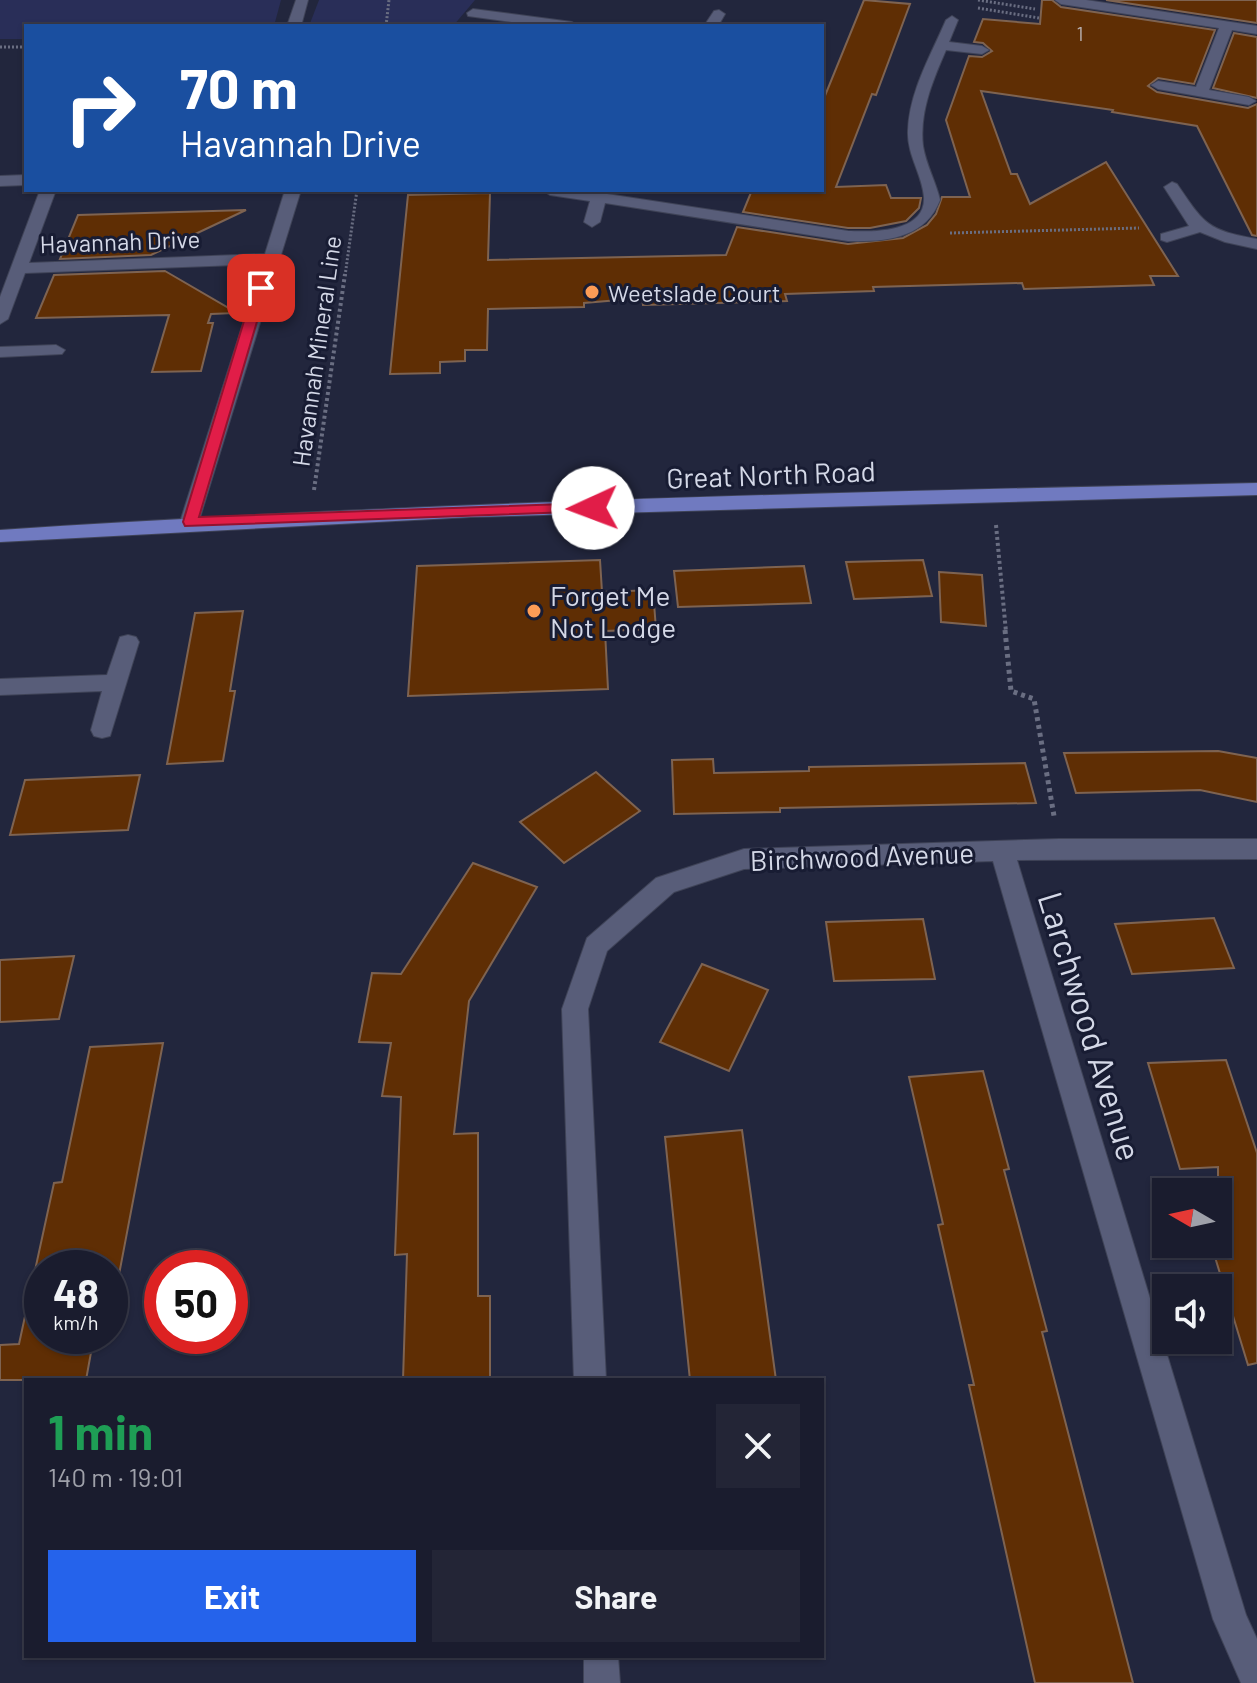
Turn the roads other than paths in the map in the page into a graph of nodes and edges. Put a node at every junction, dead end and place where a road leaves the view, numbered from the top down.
1 (302, 0) edge
2 (485, 0) edge
3 (1061, 0) edge
4 (473, 13) junction
5 (719, 14) dead end
6 (952, 20) dead end
7 (295, 24) edge
8 (463, 24) edge
9 (557, 24) edge
10 (712, 24) edge
11 (1227, 25) junction
12 (1257, 30) edge
13 (942, 45) junction
14 (982, 50) dead end
15 (1158, 85) dead end
16 (1201, 92) junction
17 (1249, 101) dead end
18 (24, 180) edge
19 (0, 181) edge
20 (1172, 187) dead end
21 (47, 192) edge
22 (292, 192) edge
23 (598, 193) edge
24 (592, 222) dead end
25 (1201, 227) junction
26 (1167, 237) road end
27 (1257, 244) edge
28 (269, 259) junction
29 (20, 268) junction
30 (0, 319) edge
31 (56, 350) dead end
32 (0, 352) edge
33 (1257, 489) edge
34 (190, 522) junction
35 (0, 536) edge
36 (128, 642) dead end
37 (116, 683) junction
38 (0, 687) edge
39 (102, 730) dead end
40 (1257, 849) edge
41 (1002, 851) junction
42 (590, 1378) edge
43 (601, 1658) edge
44 (1257, 1678) edge
45 (602, 1683) edge

1 - 7 street
2 - 4 street
3 - 11 street
4 - 8 street
4 - 9 street
5 - 10 street
6 - 13 street
11 - 12 street
11 - 16 street
13 - 14 street
13 - 23 street
15 - 16 street
16 - 17 street
18 - 19 street
20 - 25 street
21 - 29 street, Havannah Drive
22 - 28 street
23 - 24 street
25 - 26 street
25 - 27 street
28 - 29 street, Havannah Drive
28 - 34 street
29 - 30 street, Havannah Drive
31 - 32 street
33 - 34 main road, Great North Road
34 - 35 main road, Great North Road
36 - 37 street
37 - 38 street
37 - 39 street
40 - 41 street, Birchwood Avenue
41 - 42 street, Birchwood Avenue
41 - 44 street, Larchwood Avenue
43 - 45 street

